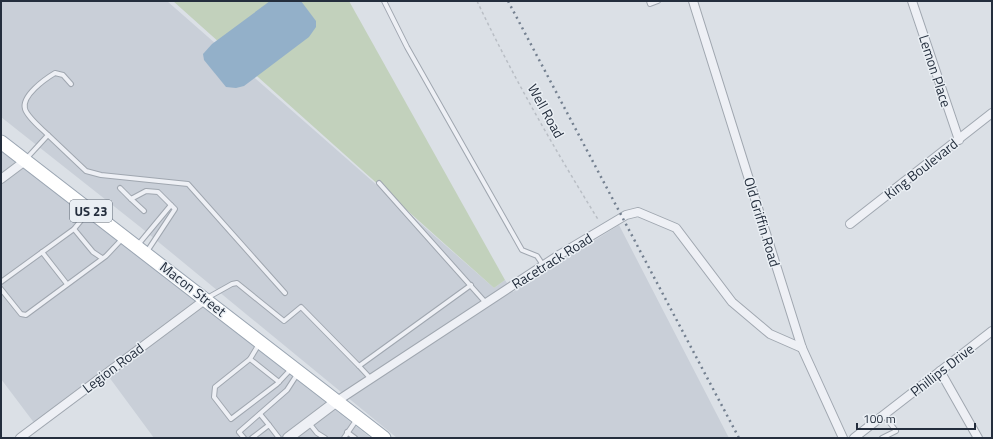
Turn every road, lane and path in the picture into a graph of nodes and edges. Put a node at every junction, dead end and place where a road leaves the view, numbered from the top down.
1 (384, 1) edge
2 (477, 1) edge
3 (649, 1) edge
4 (658, 1) edge
5 (693, 1) edge
6 (912, 1) edge
7 (71, 84) dead end
8 (992, 113) edge
9 (48, 135) junction
10 (958, 140) junction
11 (1, 142) edge
12 (25, 161) junction
13 (1, 179) edge
14 (379, 183) dead end
15 (120, 188) dead end
16 (132, 199) junction
17 (171, 205) junction
18 (89, 210) junction
19 (144, 212) dead end
20 (850, 224) dead end
21 (603, 228) junction
22 (74, 229) junction
23 (124, 236) junction
24 (142, 250) junction
25 (42, 252) junction
26 (102, 258) junction
27 (543, 265) junction
28 (1, 282) edge
29 (68, 284) junction
30 (471, 285) junction
31 (1, 289) edge
32 (285, 293) dead end
33 (206, 299) junction
34 (486, 303) junction
35 (992, 331) edge
36 (261, 342) junction
37 (802, 348) junction
38 (250, 359) junction
39 (359, 366) junction
40 (296, 369) junction
41 (940, 371) junction
42 (371, 379) junction
43 (279, 382) junction
44 (338, 401) junction
45 (260, 414) junction
46 (884, 414) junction
47 (358, 418) junction
48 (309, 422) junction
49 (269, 425) junction
50 (347, 432) junction
51 (20, 438) edge
52 (244, 438) edge
53 (252, 438) edge
54 (279, 438) edge
55 (288, 438) edge
56 (325, 438) edge
57 (344, 438) edge
58 (355, 438) edge
59 (384, 438) edge
60 (843, 438) edge
61 (854, 438) edge
62 (882, 438) edge
63 (978, 438) edge

1 - 27 lane
2 - 21 path, Well Road
3 - 4 lane
5 - 37 street, Old Griffin Road
6 - 10 street, Lemon Place
7 - 9 lane
8 - 10 street, King Boulevard
9 - 12 lane
9 - 32 lane
10 - 20 street, King Boulevard
11 - 12 main road, Macon Street / US 23
12 - 13 street
12 - 18 main road, Macon Street / US 23
14 - 30 lane
15 - 16 lane
16 - 17 lane
16 - 19 lane
17 - 24 lane
17 - 24 lane
18 - 22 lane
18 - 23 main road, Macon Street / US 23
21 - 27 street, Racetrack Road
21 - 37 street, Racetrack Road
22 - 25 lane
22 - 26 lane
23 - 24 main road, Macon Street / US 23
23 - 26 lane
24 - 33 main road, Macon Street / US 23
25 - 28 lane
25 - 29 lane
26 - 29 lane
27 - 34 street, Racetrack Road
29 - 31 lane
30 - 34 lane
30 - 39 lane
33 - 36 main road, Macon Street / US 23
33 - 39 lane
33 - 51 street, Legion Road
34 - 42 street, Racetrack Road
35 - 41 street, Phillips Drive
36 - 38 lane
36 - 40 main road, Macon Street / US 23
37 - 60 street, Old Griffin Road
38 - 43 lane
38 - 43 lane
39 - 42 lane
40 - 43 lane
40 - 44 main road, Macon Street / US 23
40 - 45 lane
41 - 46 street, Phillips Drive
41 - 63 street
42 - 44 street, Racetrack Road
44 - 47 main road, Macon Street / US 23
44 - 48 street, Racetrack Road
45 - 49 lane
45 - 52 lane
46 - 61 street, Phillips Drive
46 - 62 lane
47 - 50 lane
47 - 59 main road, Macon Street / US 23
48 - 55 street, Racetrack Road
48 - 56 lane
49 - 53 lane
49 - 54 lane
50 - 57 lane
50 - 58 lane

